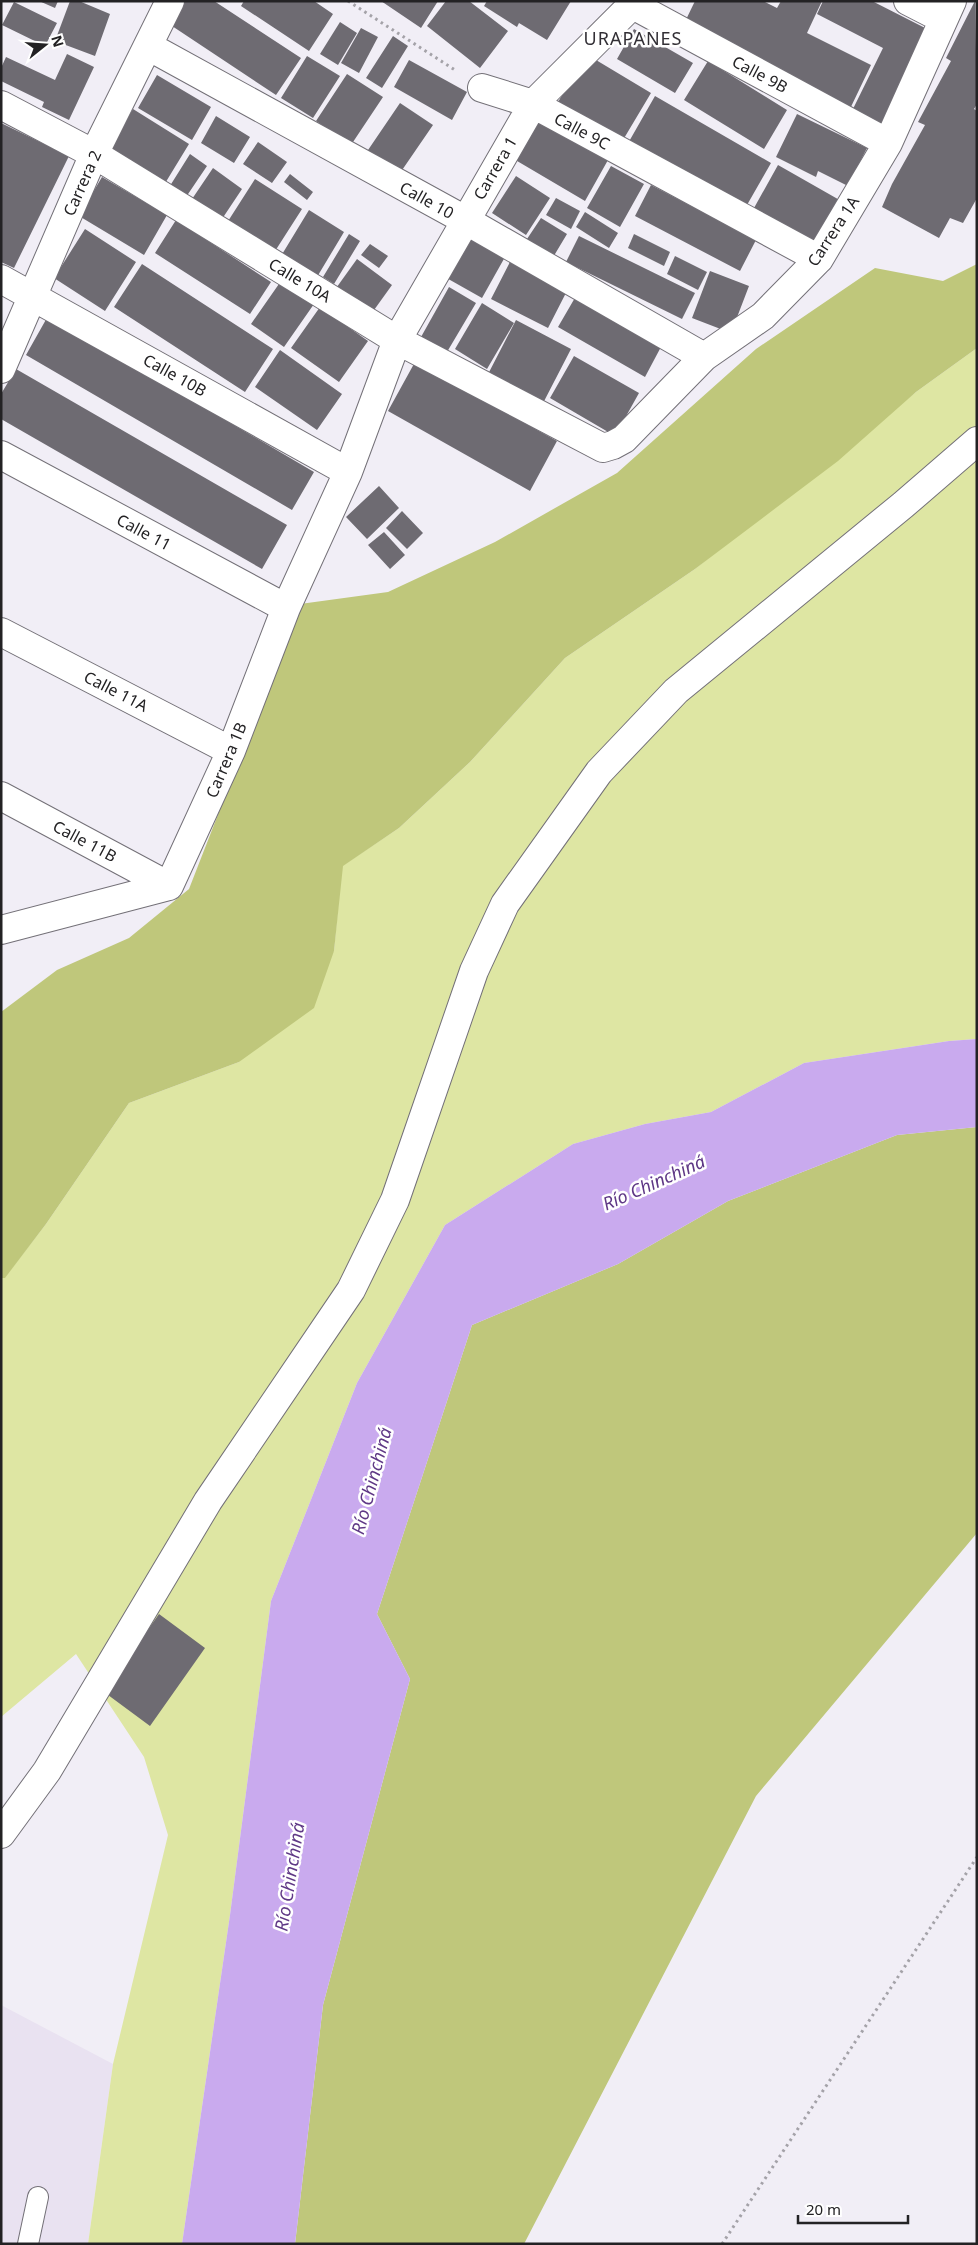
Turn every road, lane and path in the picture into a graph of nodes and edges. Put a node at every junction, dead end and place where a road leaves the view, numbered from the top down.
1 (170, 1) edge
2 (348, 1) edge
3 (908, 1) edge
4 (634, 3) edge
5 (947, 10) edge
6 (148, 46) junction
7 (482, 88) joint
8 (532, 104) junction
9 (1, 105) edge
10 (888, 143) junction
11 (94, 154) junction
12 (465, 220) junction
13 (819, 258) junction
14 (1, 278) edge
15 (33, 295) junction
16 (397, 340) junction
17 (704, 357) junction
18 (1, 369) edge
19 (977, 441) edge
20 (603, 448) joint
21 (1, 455) edge
22 (348, 472) junction
23 (286, 608) junction
24 (1, 632) edge
25 (231, 751) junction
26 (1, 796) edge
27 (169, 886) junction
28 (1, 930) edge
29 (1, 1834) edge
30 (977, 1856) edge
31 (38, 2197) dead end
32 (28, 2244) edge
33 (722, 2244) edge

1 - 6 street, Carrera 2
2 - 7 path
3 - 5 street
4 - 8 street, Carrera 1
4 - 10 street, Calle 9B
5 - 10 street, Carrera 1A
6 - 11 street, Carrera 2
6 - 12 street, Calle 10
7 - 8 street, Calle 9C
8 - 12 street, Carrera 1
8 - 13 street, Calle 9C
9 - 11 street, Calle 10A
10 - 13 street, Carrera 1A
11 - 15 street, Carrera 2
11 - 16 street, Calle 10A
12 - 16 street, Carrera 1
12 - 17 street, Calle 10
13 - 17 street, Carrera 1A
14 - 15 street, Calle 10B
15 - 18 street, Carrera 2
15 - 22 street, Calle 10B
16 - 20 street, Calle 10A
16 - 22 street, Carrera 1
17 - 20 street, Carrera 1A
19 - 29 street
21 - 23 street, Calle 11
22 - 23 street, Carrera 1B
23 - 25 street, Carrera 1B
24 - 25 street, Calle 11A
25 - 27 street, Carrera 1B
26 - 27 street, Calle 11B
27 - 28 street
30 - 33 path
31 - 32 lane

